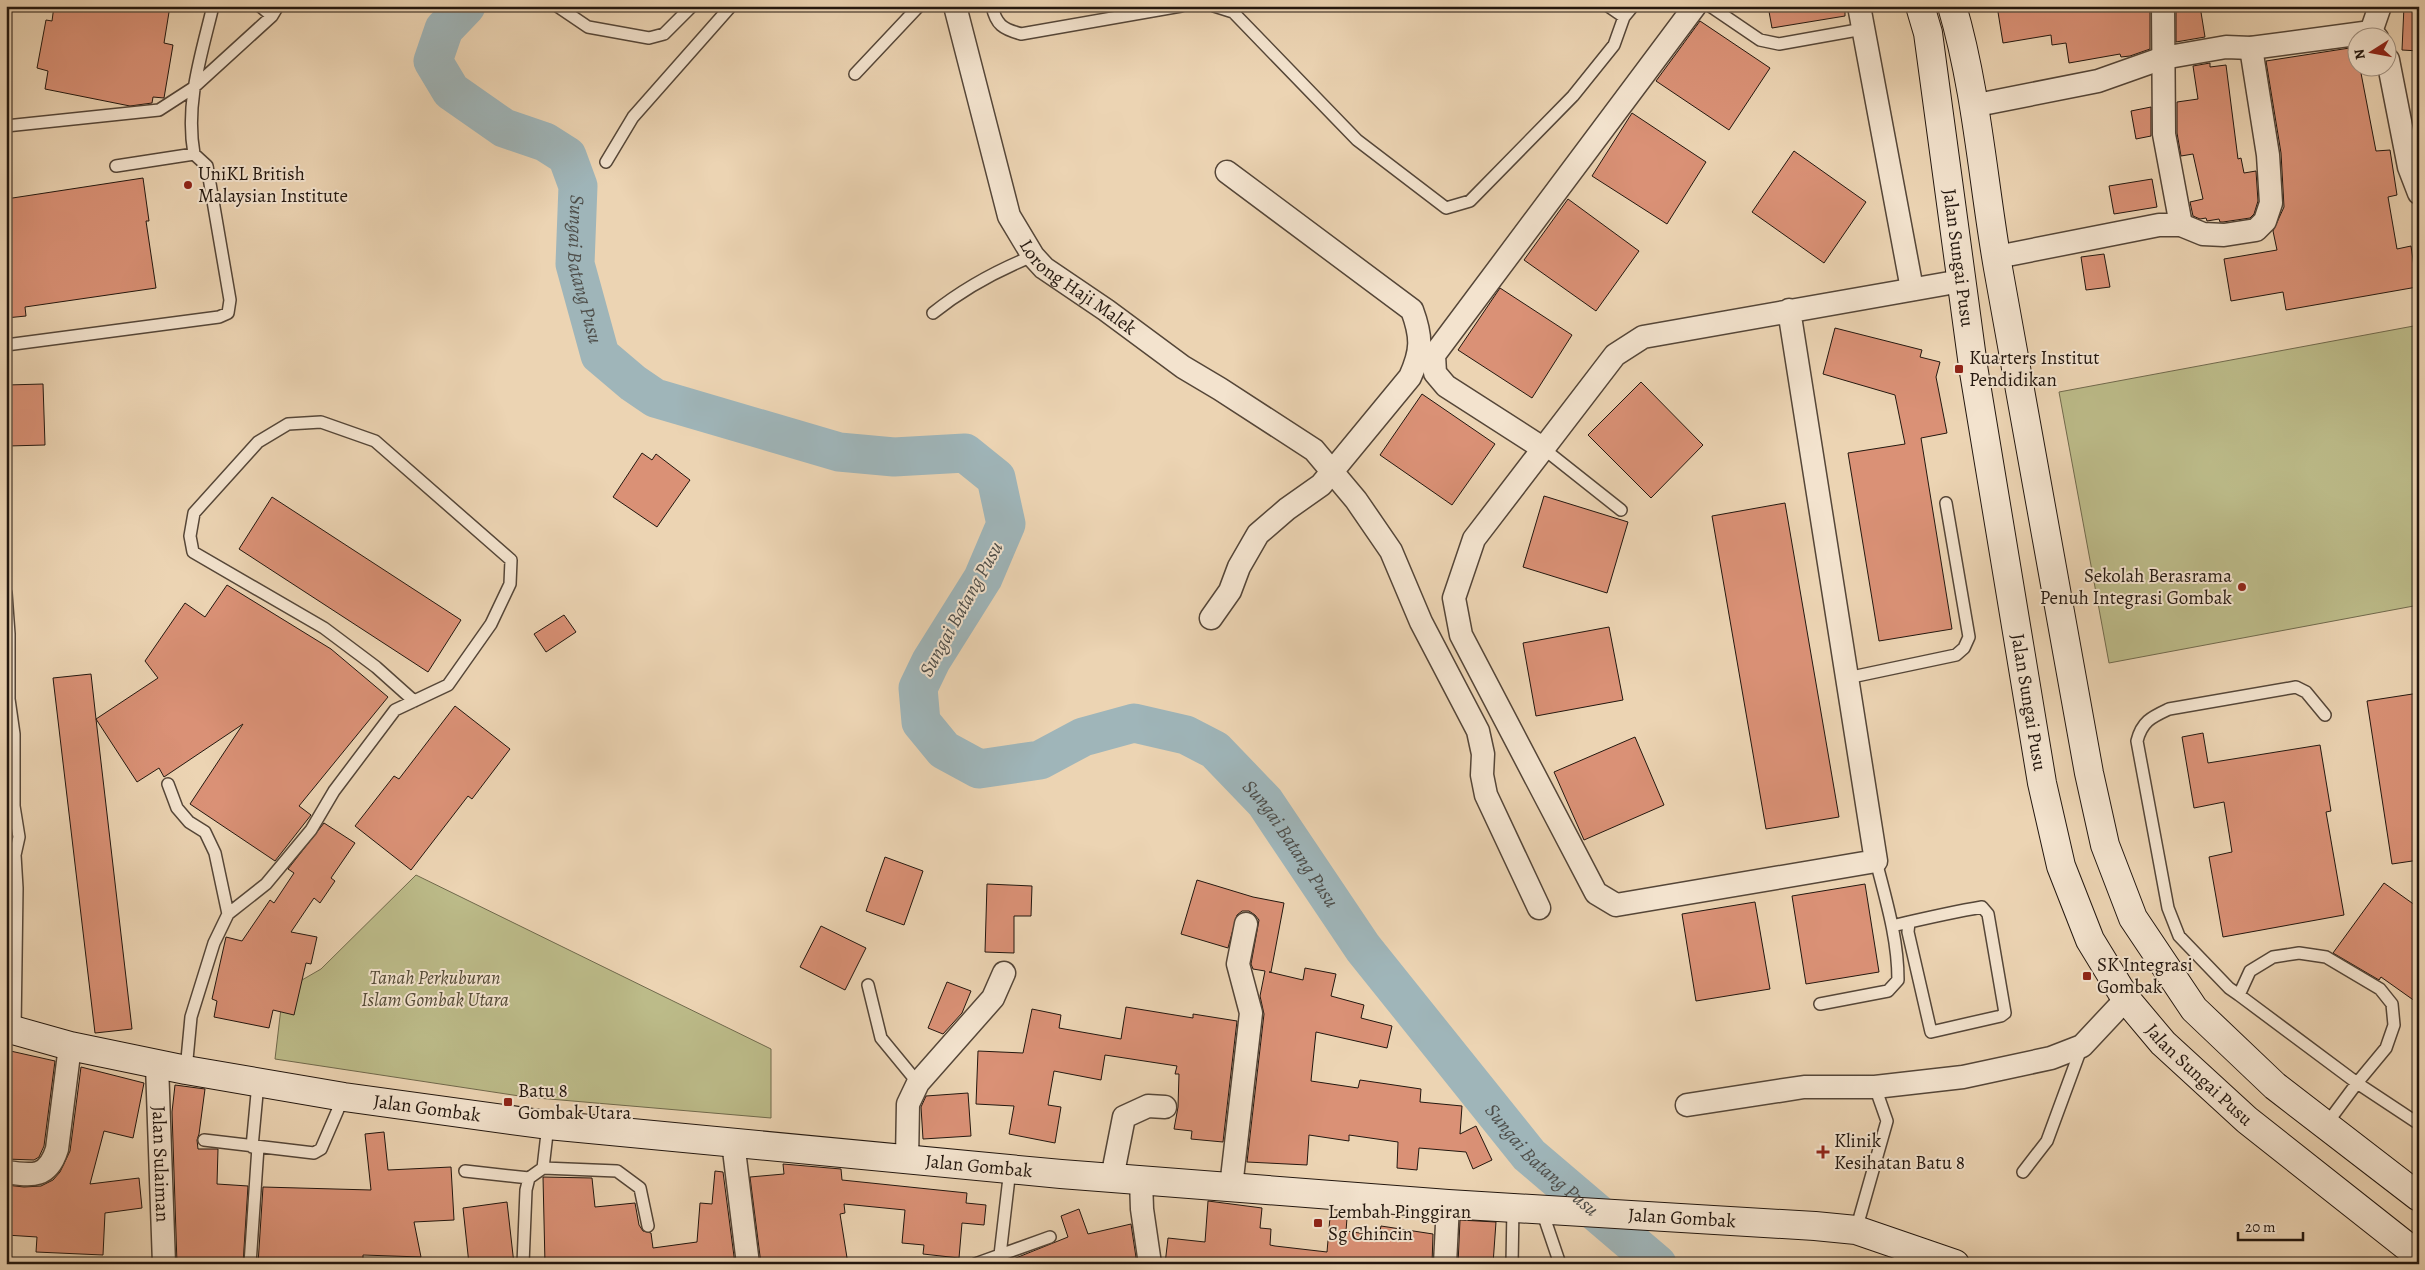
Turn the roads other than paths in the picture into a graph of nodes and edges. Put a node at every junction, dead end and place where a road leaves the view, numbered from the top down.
1 (213, 6) edge
2 (260, 6) edge
3 (557, 6) edge
4 (692, 6) edge
5 (732, 6) edge
6 (919, 6) edge
7 (955, 6) edge
8 (992, 6) edge
9 (1180, 6) edge
10 (1214, 6) edge
11 (1608, 6) edge
12 (1633, 6) edge
13 (1695, 6) edge
14 (1710, 6) edge
15 (1859, 6) edge
16 (1920, 6) edge
17 (1952, 6) edge
18 (2163, 6) edge
19 (2380, 6) edge
20 (275, 11) edge
21 (1624, 17) junction
22 (2375, 28) edge
23 (1863, 29) junction
24 (2348, 38) edge
25 (2251, 48) junction
26 (2163, 58) junction
27 (855, 74) dead end
28 (2392, 78) edge
29 (193, 88) junction
30 (1972, 106) junction
31 (6, 126) edge
32 (194, 154) junction
33 (606, 162) dead end
34 (116, 166) dead end
35 (1227, 172) dead end
36 (2419, 193) edge
37 (2181, 225) junction
38 (1033, 256) junction
39 (1997, 257) junction
40 (1961, 281) junction
41 (1912, 289) junction
42 (1789, 310) junction
43 (933, 313) dead end
44 (6, 345) edge
45 (1544, 449) junction
46 (1332, 473) junction
47 (1946, 503) dead end
48 (1621, 510) dead end
49 (6, 593) edge
50 (1211, 618) dead end
51 (1847, 678) junction
52 (414, 701) junction
53 (2325, 715) dead end
54 (168, 784) dead end
55 (1876, 861) junction
56 (1539, 908) dead end
57 (228, 914) junction
58 (1910, 922) junction
59 (1246, 924) dead end
60 (1892, 926) junction
61 (1004, 973) dead end
62 (868, 985) dead end
63 (2239, 995) junction
64 (2126, 999) junction
65 (1820, 1004) dead end
66 (11, 1030) edge
67 (70, 1046) junction
68 (2082, 1046) junction
69 (157, 1065) junction
70 (186, 1070) junction
71 (258, 1083) junction
72 (918, 1083) junction
73 (2357, 1083) junction
74 (1875, 1087) junction
75 (344, 1097) junction
76 (1687, 1105) dead end
77 (1165, 1107) dead end
78 (2419, 1124) edge
79 (548, 1125) junction
80 (2325, 1126) junction
81 (204, 1140) dead end
82 (733, 1142) junction
83 (255, 1147) junction
84 (907, 1160) junction
85 (543, 1168) junction
86 (1010, 1169) junction
87 (465, 1170) dead end
88 (6, 1172) edge
89 (2023, 1172) dead end
90 (528, 1178) junction
91 (1112, 1178) junction
92 (1141, 1180) junction
93 (1231, 1187) junction
94 (2419, 1197) edge
95 (1448, 1204) junction
96 (1513, 1207) junction
97 (1549, 1209) junction
98 (648, 1226) dead end
99 (1856, 1230) junction
100 (1050, 1237) dead end
101 (1000, 1255) junction
102 (2419, 1256) edge
103 (164, 1264) edge
104 (250, 1264) edge
105 (523, 1264) edge
106 (748, 1264) edge
107 (975, 1264) edge
108 (1150, 1264) edge
109 (1445, 1264) edge
110 (1512, 1264) edge
111 (1560, 1264) edge
112 (1955, 1264) edge

1 - 29 lane
2 - 20 lane
3 - 4 lane
5 - 33 lane
6 - 27 lane
7 - 38 street, Lorong Haji Malek
8 - 9 lane
10 - 21 lane
11 - 21 lane
12 - 21 lane
13 - 45 street
14 - 23 lane
15 - 23 street
16 - 40 main road, Jalan Sungai Pusu
17 - 30 main road, Jalan Sungai Pusu
18 - 26 street
19 - 22 street
20 - 29 lane
23 - 41 street
24 - 25 street
25 - 26 street
25 - 37 street
26 - 30 street
26 - 37 street
28 - 36 street
29 - 31 lane
29 - 32 lane
30 - 39 main road, Jalan Sungai Pusu
32 - 34 lane
32 - 44 lane
35 - 46 street
37 - 39 street
38 - 43 lane
38 - 46 street, Lorong Haji Malek
39 - 80 main road, Jalan Sungai Pusu
40 - 41 street
40 - 64 main road, Jalan Sungai Pusu
41 - 42 street
42 - 45 street
42 - 51 street
45 - 48 lane
45 - 55 street
46 - 50 street
46 - 56 street, Lorong Haji Malek
47 - 51 lane
49 - 66 lane
51 - 55 street
52 - 52 lane
52 - 57 lane
53 - 63 lane
54 - 57 lane
55 - 60 lane
57 - 70 lane
58 - 58 lane
58 - 60 lane
59 - 93 street
60 - 65 lane
61 - 72 street
62 - 72 lane
63 - 73 lane
63 - 73 lane
64 - 68 street
64 - 102 main road, Jalan Sungai Pusu
66 - 67 main road, Jalan Gombak
67 - 69 main road, Jalan Gombak
67 - 88 street
68 - 74 street
68 - 89 lane
69 - 70 main road, Jalan Gombak
69 - 103 street, Jalan Sulaiman
70 - 71 main road, Jalan Gombak
71 - 75 main road, Jalan Gombak
71 - 83 lane
72 - 84 street
73 - 78 lane
73 - 80 lane
74 - 76 street
74 - 99 lane
75 - 79 main road, Jalan Gombak
75 - 83 lane
77 - 91 street
79 - 82 main road, Jalan Gombak
79 - 85 lane
80 - 94 main road, Jalan Sungai Pusu
81 - 83 lane
82 - 84 main road, Jalan Gombak
82 - 106 street
83 - 104 lane
84 - 86 main road, Jalan Gombak
85 - 90 lane
85 - 98 lane
86 - 91 main road, Jalan Gombak
86 - 101 lane
87 - 90 lane
90 - 105 lane
91 - 92 main road, Jalan Gombak
92 - 93 main road, Jalan Gombak
92 - 108 street
93 - 95 main road, Jalan Gombak
95 - 96 main road, Jalan Gombak
95 - 109 street
96 - 97 main road, Jalan Gombak
96 - 110 lane
97 - 99 main road, Jalan Gombak
97 - 111 lane
99 - 112 main road, Jalan Gombak
100 - 101 lane
101 - 107 lane

